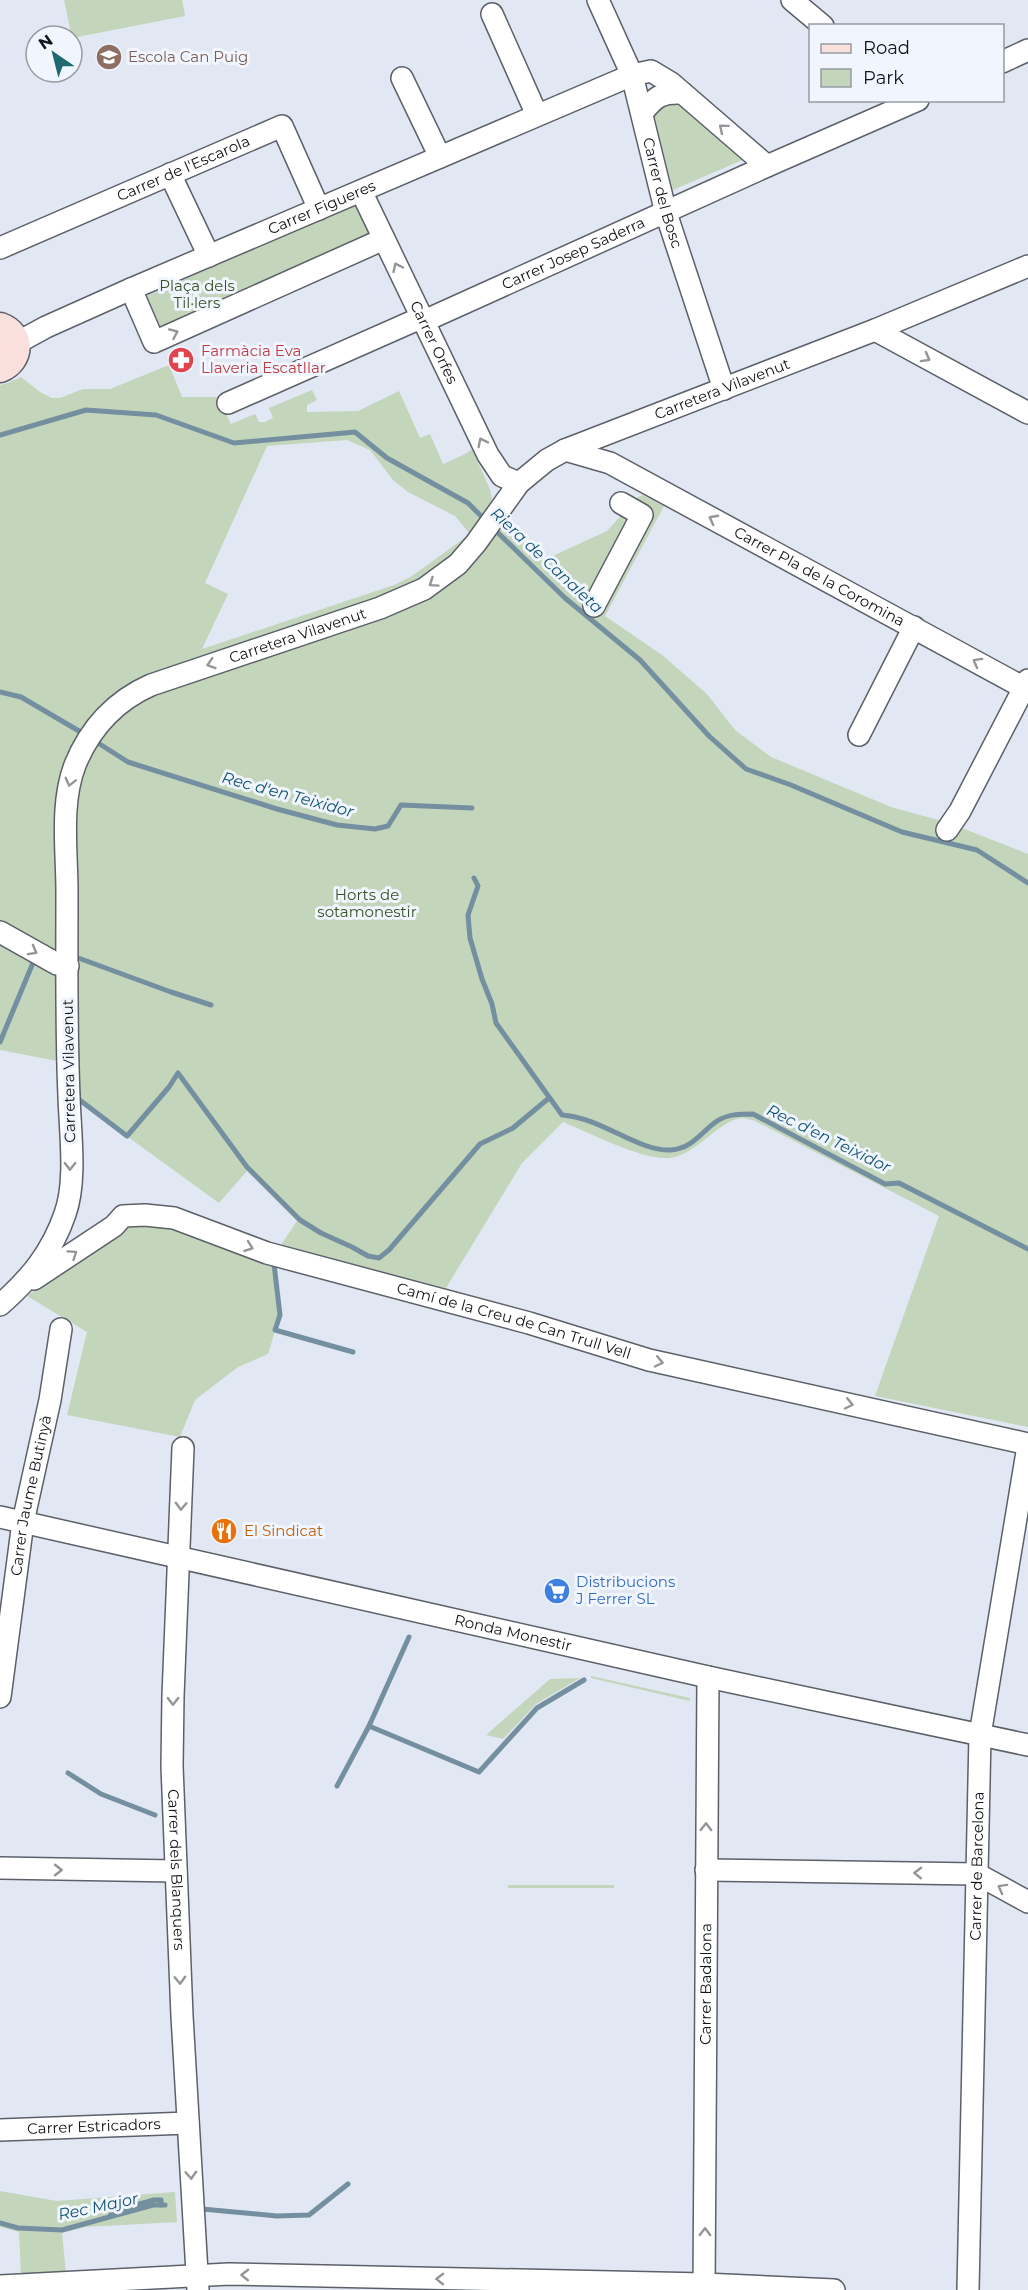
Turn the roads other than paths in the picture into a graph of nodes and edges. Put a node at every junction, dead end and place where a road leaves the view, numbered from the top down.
1 (598, 0) edge
2 (792, 0) edge
3 (492, 14) dead end
4 (821, 24) edge
5 (615, 36) junction
6 (1028, 50) edge
7 (1004, 61) edge
8 (632, 75) junction
9 (402, 78) dead end
10 (676, 88) junction
11 (914, 102) edge
12 (642, 112) junction
13 (537, 115) junction
14 (440, 157) junction
15 (768, 166) junction
16 (170, 174) junction
17 (361, 191) junction
18 (319, 209) junction
19 (666, 213) junction
20 (384, 239) junction
21 (0, 248) edge
22 (208, 256) junction
23 (1028, 266) edge
24 (131, 289) junction
25 (423, 322) junction
26 (875, 330) junction
27 (5, 346) edge
28 (724, 389) junction
29 (228, 403) dead end
30 (1028, 413) edge
31 (612, 431) junction
32 (565, 450) junction
33 (610, 463) junction
34 (519, 483) junction
35 (621, 503) dead end
36 (594, 606) dead end
37 (914, 627) junction
38 (1027, 686) edge
39 (859, 735) dead end
40 (947, 831) dead end
41 (0, 932) edge
42 (68, 966) junction
43 (23, 1285) junction
44 (0, 1305) edge
45 (61, 1329) dead end
46 (1028, 1445) edge
47 (183, 1448) dead end
48 (0, 1517) edge
49 (23, 1522) junction
50 (179, 1558) junction
51 (5, 1625) edge
52 (708, 1677) junction
53 (0, 1697) edge
54 (980, 1735) junction
55 (1028, 1745) edge
56 (0, 1868) edge
57 (706, 1870) junction
58 (176, 1871) junction
59 (977, 1874) junction
60 (1028, 1902) edge
61 (188, 2123) junction
62 (0, 2130) edge
63 (197, 2283) edge
64 (484, 2285) edge
65 (0, 2286) edge
66 (704, 2287) edge
67 (834, 2290) edge
68 (968, 2290) edge

1 - 5 street, Carrer del Bosc
2 - 4 street
3 - 13 street
5 - 8 street, Carrer del Bosc
5 - 10 street
6 - 7 street
8 - 10 street
8 - 12 street, Carrer del Bosc
8 - 13 street, Carrer Figueres
9 - 14 street
10 - 12 street
15 -> 10 street
11 - 15 street, Carrer Josep Saderra
12 - 19 street, Carrer del Bosc
13 - 14 street, Carrer Figueres
14 - 17 street, Carrer Figueres
15 - 19 street, Carrer Josep Saderra
16 - 18 street, Carrer de l'Escarola
16 - 21 street, Carrer de l'Escarola
16 - 22 street
17 - 18 street, Carrer Figueres
17 - 20 street, Carrer Orfes
18 - 22 street, Carrer Figueres
19 - 25 street, Carrer Josep Saderra
19 - 28 street, Carrer del Bosc
24 -> 20 street
25 -> 20 street, Carrer Orfes
22 - 24 street, Carrer Figueres
23 - 26 street, Carretera Vilavenut
24 - 27 street, Carrer Figueres
25 - 29 street, Carrer Josep Saderra
34 -> 25 street, Carrer Orfes
26 - 28 street, Carretera Vilavenut
26 -> 30 street
28 - 31 street, Carretera Vilavenut
31 - 32 street, Carretera Vilavenut
31 - 33 street
32 - 33 street, Carrer Pla de la Coromina
32 - 34 street, Carretera Vilavenut
37 -> 33 street, Carrer Pla de la Coromina
34 -> 42 street, Carretera Vilavenut
35 - 36 street
38 -> 37 street, Carrer Pla de la Coromina
37 - 39 street
38 - 40 street
41 -> 42 street
42 -> 43 street, Carretera Vilavenut
43 - 44 street, Carretera Vilavenut
43 -> 46 street, Camí de la Creu de Can Trull Vell
45 - 49 street, Carrer Jaume Butinyà
46 - 54 street, Carrer de Barcelona
47 -> 50 street, Carrer dels Blanquers
48 - 49 street, Ronda Monestir
49 - 50 street, Ronda Monestir
49 - 51 street, Carrer Jaume Butinyà
50 - 52 street, Ronda Monestir
50 -> 58 street, Carrer dels Blanquers
51 - 53 street, Carrer Jaume Butinyà
52 - 54 street, Ronda Monestir
57 -> 52 street, Carrer Badalona
54 - 55 street, Ronda Monestir
54 - 59 street, Carrer de Barcelona
56 -> 58 street
59 -> 57 street
66 -> 57 street, Carrer Badalona
58 -> 61 street, Carrer dels Blanquers
60 -> 59 street
59 - 68 street, Carrer de Barcelona
61 - 62 street, Carrer Estricadors
61 -> 63 street, Carrer dels Blanquers
64 -> 63 street
63 - 65 street
64 - 66 street
66 - 67 street

